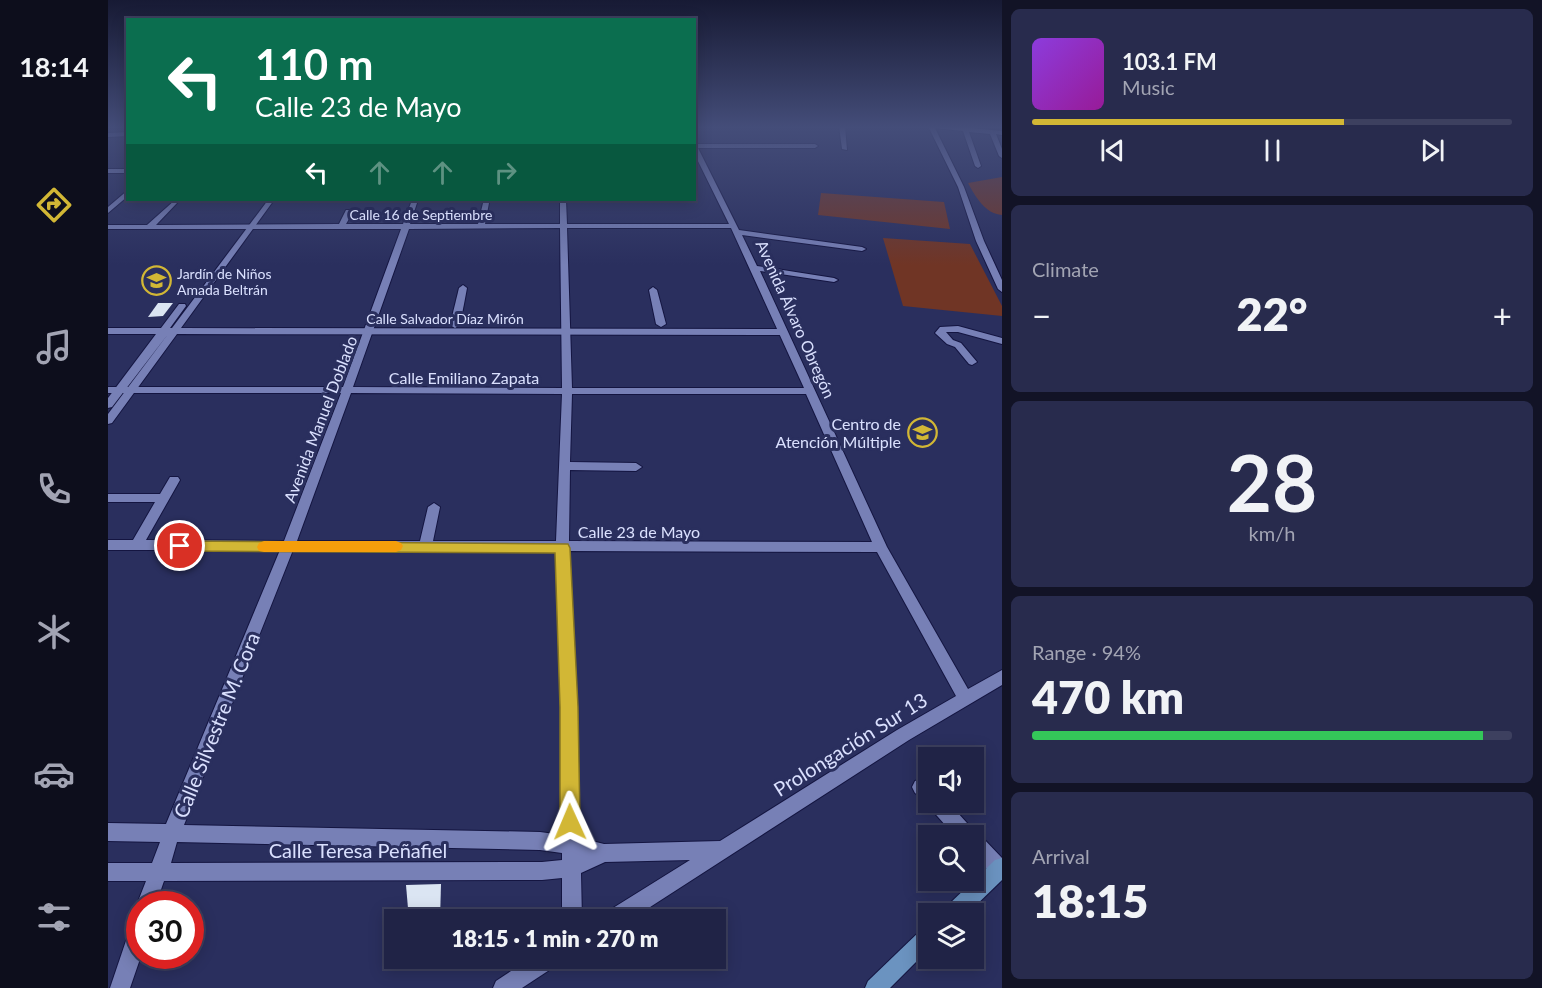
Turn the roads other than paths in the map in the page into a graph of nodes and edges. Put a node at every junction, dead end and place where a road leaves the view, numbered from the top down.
1 (706, 172) edge
2 (954, 172) edge
3 (126, 194) edge
4 (261, 201) edge
5 (270, 201) edge
6 (415, 201) edge
7 (563, 201) edge
8 (175, 202) dead end
9 (486, 203) dead end
10 (108, 211) edge
11 (349, 212) dead end
12 (108, 227) edge
13 (149, 227) junction
14 (246, 227) junction
15 (341, 227) junction
16 (405, 227) junction
17 (481, 227) junction
18 (563, 227) junction
19 (735, 229) junction
20 (862, 249) dead end
21 (754, 268) junction
22 (834, 280) dead end
23 (463, 288) dead end
24 (1002, 289) edge
25 (653, 290) dead end
26 (661, 324) junction
27 (108, 325) edge
28 (455, 325) junction
29 (171, 328) junction
30 (566, 328) junction
31 (779, 328) junction
32 (370, 329) junction
33 (108, 331) edge
34 (1002, 340) edge
35 (972, 362) dead end
36 (126, 389) junction
37 (108, 390) edge
38 (809, 391) junction
39 (345, 392) junction
40 (567, 392) junction
41 (108, 405) edge
42 (108, 421) edge
43 (564, 466) junction
44 (636, 467) dead end
45 (174, 480) dead end
46 (108, 498) edge
47 (164, 498) junction
48 (434, 507) dead end
49 (108, 545) edge
50 (136, 546) junction
51 (425, 546) junction
52 (288, 547) junction
53 (881, 547) junction
54 (562, 548) junction
55 (1002, 677) edge
56 (965, 698) junction
57 (946, 813) edge
58 (958, 825) edge
59 (108, 832) edge
60 (172, 832) junction
61 (571, 845) junction
62 (721, 850) junction
63 (984, 851) edge
64 (604, 853) junction
65 (571, 868) junction
66 (1001, 868) edge
67 (108, 872) edge
68 (157, 873) junction
69 (151, 891) edge
70 (964, 903) edge
71 (572, 909) edge
72 (629, 909) edge
73 (918, 947) edge
74 (126, 969) edge
75 (533, 969) edge
76 (120, 988) edge
77 (503, 988) edge
78 (875, 988) edge

1 - 19 street, Avenida Álvaro Obregón
2 - 24 street
3 - 10 street
4 - 14 street
5 - 14 street
6 - 16 street, Avenida Manuel Doblado
7 - 18 street
8 - 13 street
9 - 17 street
11 - 15 street
12 - 13 street, Calle 16 de Septiembre
13 - 14 street, Calle 16 de Septiembre
14 - 15 street, Calle 16 de Septiembre
14 - 29 street
15 - 16 street, Calle 16 de Septiembre
16 - 17 street, Calle 16 de Septiembre
16 - 32 street, Avenida Manuel Doblado
17 - 18 street, Calle 16 de Septiembre
18 - 19 street, Calle 16 de Septiembre
18 - 30 street
19 - 20 street, Calle 16 de Septiembre
19 - 21 street, Avenida Álvaro Obregón
21 - 22 street
21 - 31 street, Avenida Álvaro Obregón
23 - 28 street
25 - 26 street
26 - 30 street, Calle Salvador Díaz Mirón
26 - 31 street, Calle Salvador Díaz Mirón
27 - 29 street, Calle Salvador Díaz Mirón
28 - 30 street, Calle Salvador Díaz Mirón
28 - 32 street, Calle Salvador Díaz Mirón
29 - 32 street, Calle Salvador Díaz Mirón
29 - 33 street, Calle Salvador Díaz Mirón
29 - 36 street
30 - 31 street, Calle Salvador Díaz Mirón
30 - 32 street, Calle Salvador Díaz Mirón
30 - 40 street
31 - 38 street, Avenida Álvaro Obregón
32 - 39 street, Avenida Manuel Doblado
34 - 35 street
36 - 37 street, Calle Emiliano Zapata
36 - 39 street, Calle Emiliano Zapata
36 - 41 street
36 - 42 street
38 - 40 street, Calle Emiliano Zapata
38 - 53 street, Avenida Álvaro Obregón
39 - 40 street, Calle Emiliano Zapata
39 - 52 street, Avenida Manuel Doblado
40 - 43 street
43 - 44 street
43 - 54 street
45 - 47 street
46 - 47 street
47 - 50 street
48 - 51 street
49 - 50 street, Calle 23 de Mayo
50 - 52 street, Calle 23 de Mayo
51 - 52 street, Calle 23 de Mayo
51 - 54 street, Calle 23 de Mayo
52 - 60 street, Calle Silvestre M. Cora
53 - 54 street, Calle 23 de Mayo
53 - 56 street, Avenida Álvaro Obregón
54 - 61 street
55 - 56 street, Prolongación Sur 13
56 - 62 street, Prolongación Sur 13
57 - 58 street
59 - 60 street, Calle Teresa Peñafiel
60 - 61 street, Calle Teresa Peñafiel
60 - 68 street, Calle Silvestre M. Cora
61 - 64 street, Calle Teresa Peñafiel
61 - 65 street
62 - 64 street, Calle Teresa Peñafiel
62 - 72 street, Prolongación Sur 13
63 - 66 street
64 - 65 street, Calle Teresa Peñafiel
65 - 68 street, Calle Teresa Peñafiel
65 - 71 street
66 - 70 main road
67 - 68 street, Calle Teresa Peñafiel
68 - 69 street, Calle Silvestre M. Cora
73 - 78 main road
74 - 76 street
75 - 77 street

